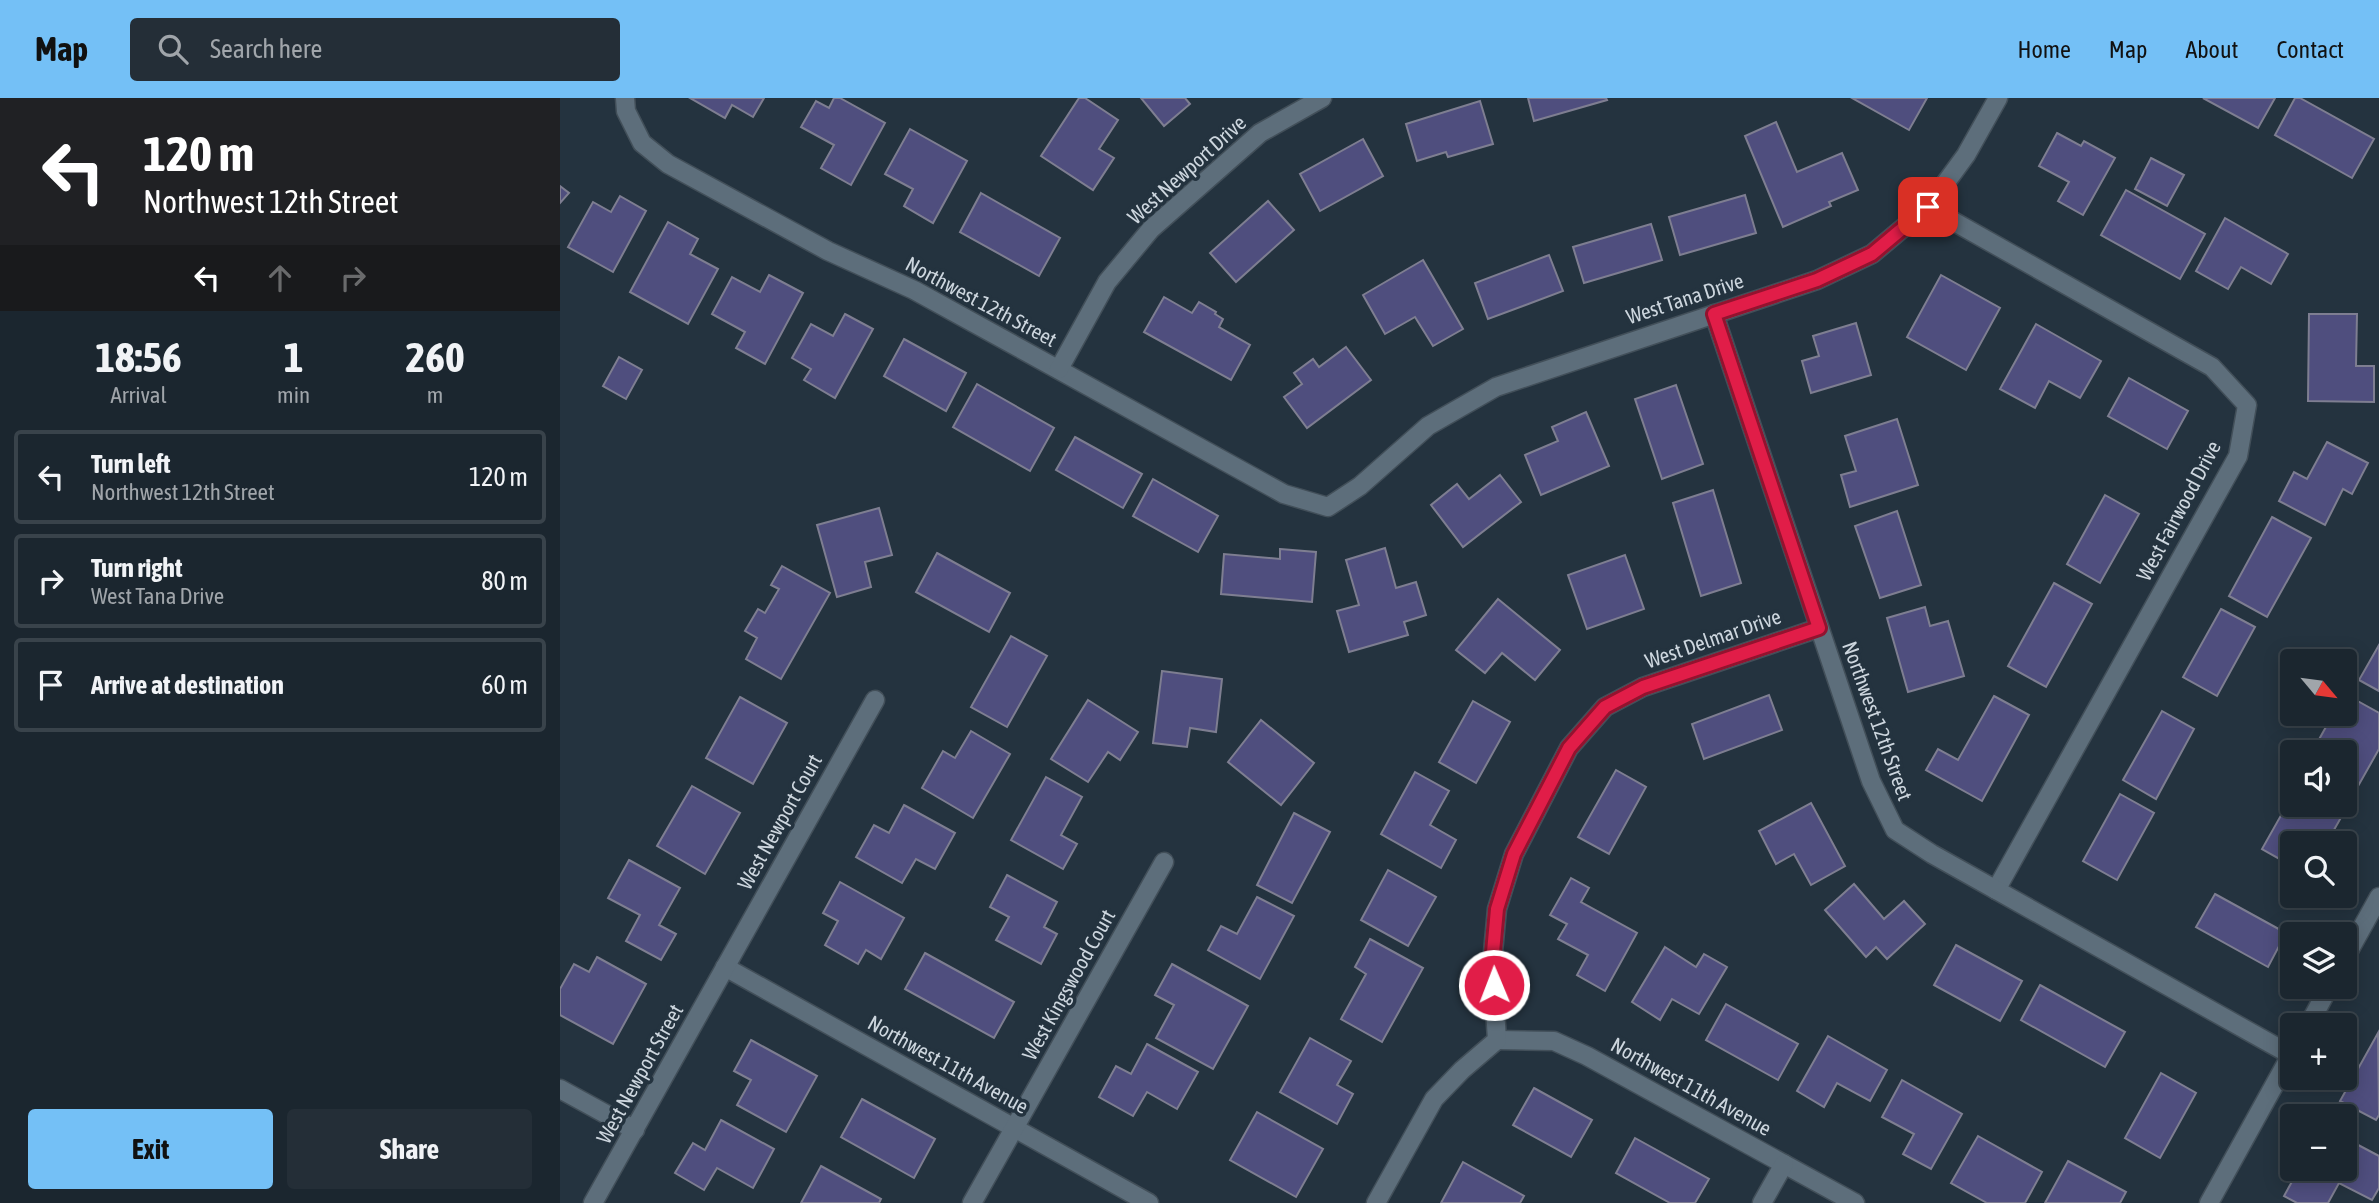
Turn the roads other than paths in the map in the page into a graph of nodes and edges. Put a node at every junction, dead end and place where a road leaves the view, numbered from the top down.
1 (625, 98) edge
2 (1322, 98) edge
3 (1998, 98) edge
4 (1928, 207) junction
5 (1714, 314) junction
6 (1059, 369) junction
7 (1345, 496) joint
8 (1819, 628) junction
9 (875, 700) dead end
10 (1164, 862) dead end
11 (1996, 890) junction
12 (2379, 897) edge
13 (2357, 936) edge
14 (725, 967) junction
15 (1497, 1040) junction
16 (2280, 1047) edge
17 (2280, 1076) edge
18 (560, 1089) edge
19 (1015, 1127) junction
20 (635, 1130) junction
21 (1784, 1164) junction
22 (593, 1203) edge
23 (972, 1203) edge
24 (1149, 1203) edge
25 (1376, 1203) edge
26 (1762, 1203) edge
27 (1855, 1203) edge
28 (2209, 1203) edge

1 - 6 street, Northwest 12th Street
2 - 6 street, West Newport Drive
3 - 4 street, West Tana Drive
4 - 5 street, West Tana Drive
4 - 11 street, West Fairwood Drive
5 - 7 street, West Tana Drive
5 - 8 street, Northwest 12th Street
6 - 7 street, Northwest 12th Street
8 - 11 street, Northwest 12th Street
8 - 15 street, West Delmar Drive
9 - 14 street, West Newport Court
10 - 19 street, West Kingswood Court
11 - 16 street, Northwest 12th Street
12 - 13 street
14 - 19 street, Northwest 11th Avenue
14 - 20 street, West Newport Street
15 - 21 street, Northwest 11th Avenue
15 - 25 street
17 - 28 street
18 - 20 street
19 - 23 street, West Kingswood Court
19 - 24 street, Northwest 11th Avenue
20 - 22 street, West Newport Street
21 - 26 street
21 - 27 street, Northwest 11th Avenue

